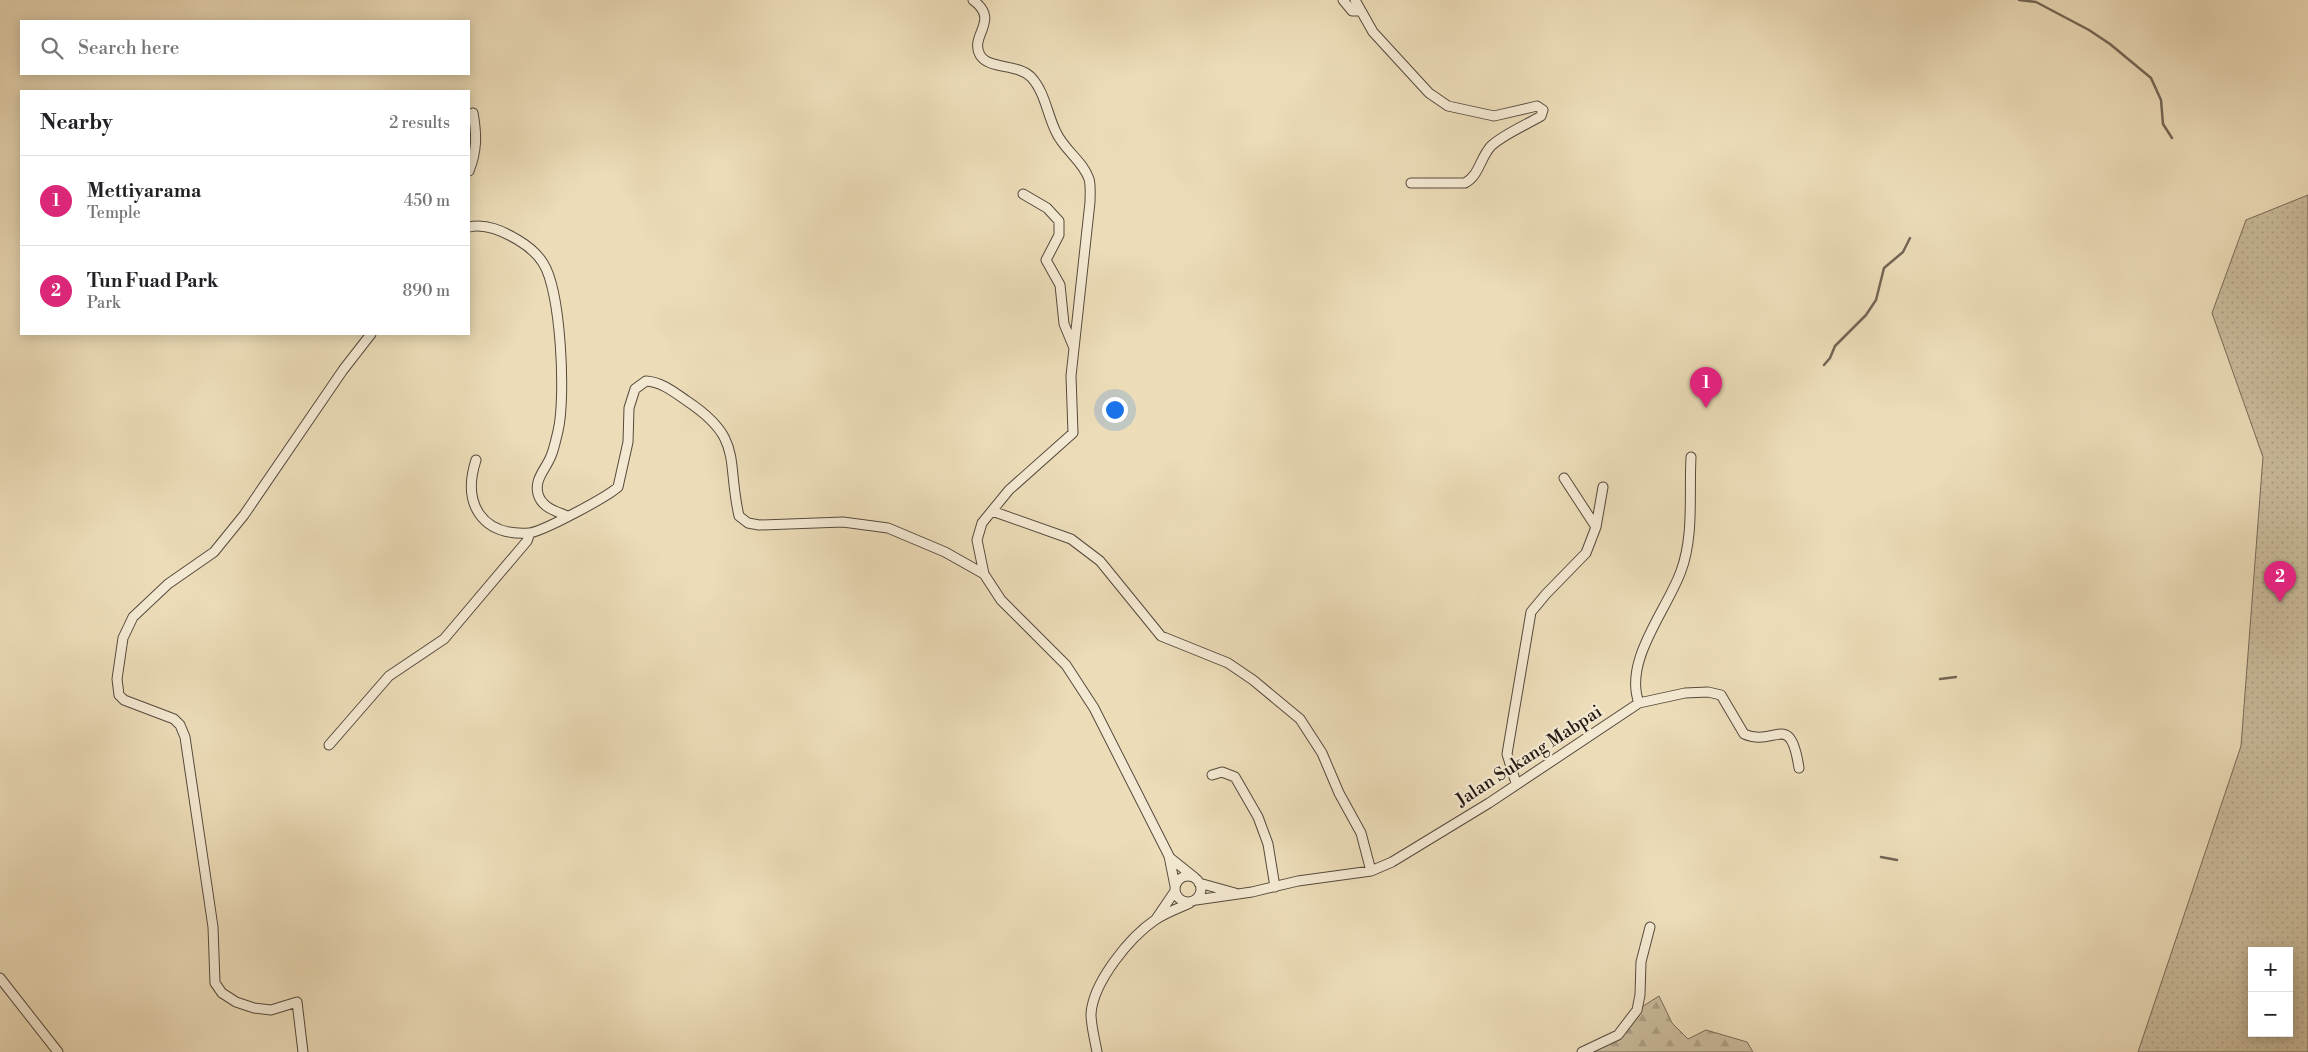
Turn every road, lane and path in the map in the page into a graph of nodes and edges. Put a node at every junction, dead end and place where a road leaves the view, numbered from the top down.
1 (973, 0) edge
2 (1344, 0) edge
3 (1355, 0) edge
4 (1359, 11) junction
5 (473, 113) dead end
6 (470, 168) edge
7 (1411, 183) dead end
8 (1023, 194) dead end
9 (470, 227) edge
10 (371, 335) edge
11 (1074, 348) junction
12 (1690, 457) dead end
13 (476, 460) dead end
14 (1564, 478) dead end
15 (1602, 487) dead end
16 (992, 511) junction
17 (567, 516) junction
18 (1596, 527) junction
19 (530, 533) junction
20 (984, 574) junction
21 (1639, 703) junction
22 (329, 745) dead end
23 (1799, 768) dead end
24 (1212, 775) dead end
25 (1516, 783) junction
26 (1169, 856) junction
27 (1370, 871) junction
28 (1196, 880) junction
29 (1275, 887) junction
30 (1175, 889) junction
31 (1237, 894) junction
32 (1193, 901) junction
33 (1156, 919) junction
34 (1650, 926) dead end
35 (0, 978) edge
36 (58, 1052) edge
37 (303, 1052) edge
38 (1097, 1052) edge
39 (1582, 1052) edge

1 - 11 street
2 - 4 street
3 - 4 street
4 - 7 street
5 - 6 street
8 - 11 street
9 - 17 street
10 - 37 street
11 - 16 street
12 - 21 street
13 - 19 street
14 - 18 street
15 - 18 street
16 - 20 street
16 - 27 street
17 - 19 street
17 - 20 street
18 - 25 street
19 - 22 street
20 - 26 street
21 - 23 street, Jalan Sukang Mabpai
21 - 25 street, Jalan Sukang Mabpai
24 - 29 street
25 - 27 street, Jalan Sukang Mabpai
26 - 28 street
26 - 30 street
27 - 29 street, Jalan Sukang Mabpai
28 - 30 street
28 - 31 street, Jalan Sukang Mabpai
28 - 32 street
29 - 31 street, Jalan Sukang Mabpai
30 - 32 street
30 - 33 street, Jalan Sukang Mabpai
31 - 32 street, Jalan Sukang Mabpai
32 - 33 street, Jalan Sukang Mabpai
33 - 38 street, Jalan Sukang Mabpai
34 - 39 street
35 - 36 street

